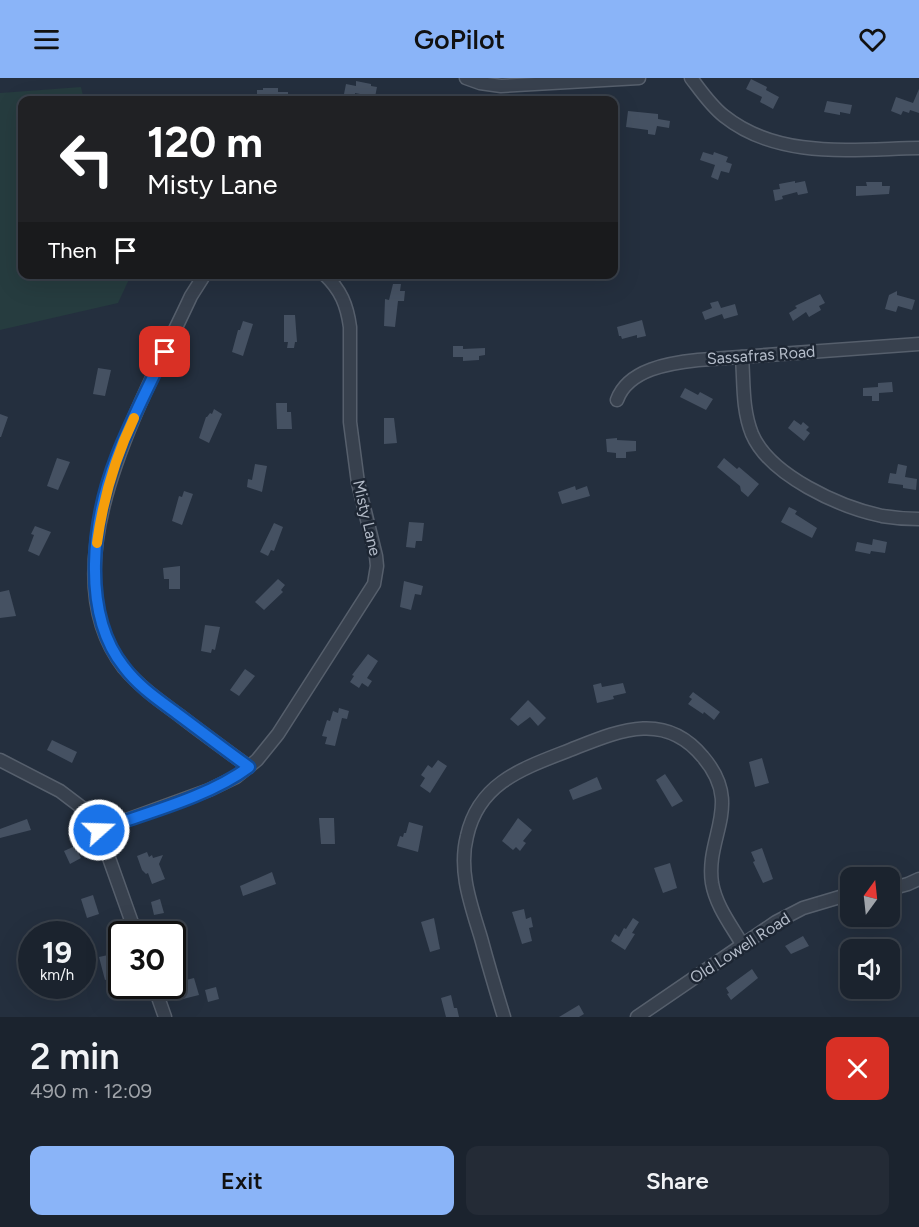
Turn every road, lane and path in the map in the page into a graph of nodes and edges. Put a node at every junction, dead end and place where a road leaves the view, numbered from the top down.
1 (466, 78) edge
2 (639, 78) edge
3 (691, 78) edge
4 (919, 148) edge
5 (202, 279) edge
6 (328, 279) edge
7 (919, 344) edge
8 (742, 357) junction
9 (617, 400) dead end
10 (919, 519) edge
11 (0, 760) edge
12 (249, 767) junction
13 (99, 830) junction
14 (919, 879) edge
15 (900, 886) edge
16 (840, 897) edge
17 (131, 921) edge
18 (742, 944) junction
19 (159, 999) edge
20 (165, 1017) edge
21 (504, 1017) edge
22 (637, 1017) edge

1 - 2 street
3 - 4 street
5 - 12 street
6 - 12 street, Misty Lane
7 - 8 street, Sassafras Road
8 - 9 street, Sassafras Road
8 - 10 street
11 - 13 street
12 - 13 street, Misty Lane
13 - 17 street
14 - 15 street
16 - 18 street, Old Lowell Road
18 - 21 street
18 - 22 street, Old Lowell Road
19 - 20 street

